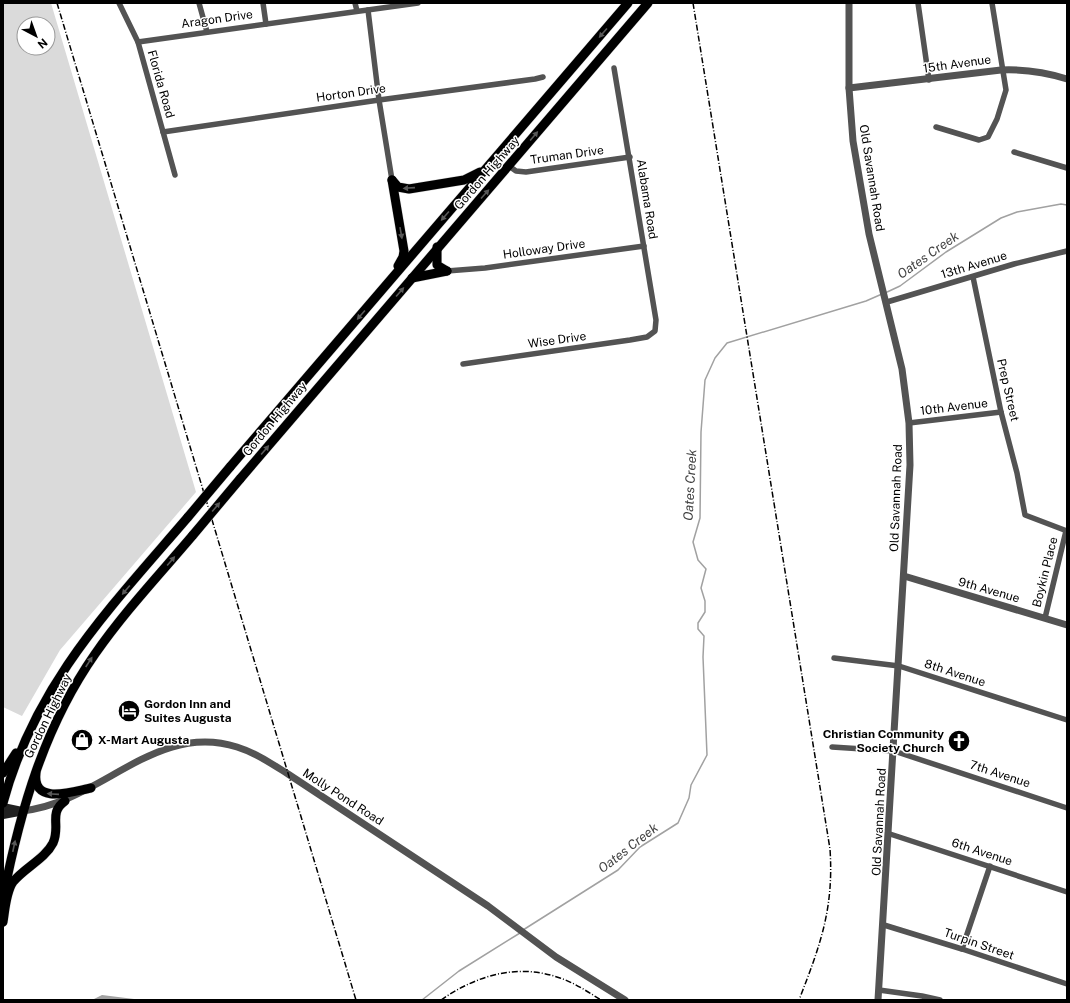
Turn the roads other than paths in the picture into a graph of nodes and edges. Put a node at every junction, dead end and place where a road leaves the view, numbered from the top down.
1 (119, 3) edge
2 (199, 3) edge
3 (263, 3) edge
4 (355, 3) edge
5 (418, 3) edge
6 (628, 3) edge
7 (648, 3) edge
8 (849, 3) edge
9 (918, 3) edge
10 (992, 3) edge
11 (368, 10) junction
12 (357, 11) junction
13 (266, 24) junction
14 (207, 32) junction
15 (138, 42) junction
16 (614, 68) dead end
17 (1002, 70) junction
18 (543, 76) dead end
19 (1067, 79) edge
20 (929, 80) junction
21 (849, 88) junction
22 (379, 100) junction
23 (936, 127) dead end
24 (163, 132) junction
25 (1014, 152) dead end
26 (630, 157) junction
27 (509, 166) junction
28 (486, 168) junction
29 (1067, 168) edge
30 (175, 175) dead end
31 (392, 180) junction
32 (644, 246) junction
33 (437, 248) junction
34 (1067, 252) edge
35 (447, 271) junction
36 (972, 276) junction
37 (394, 277) junction
38 (412, 278) junction
39 (886, 298) junction
40 (654, 334) joint
41 (463, 364) dead end
42 (1001, 412) junction
43 (909, 423) junction
44 (1067, 531) edge
45 (904, 576) junction
46 (1045, 618) junction
47 (1067, 624) edge
48 (834, 658) dead end
49 (899, 666) junction
50 (1067, 720) edge
51 (22, 746) junction
52 (832, 747) dead end
53 (894, 751) junction
54 (37, 765) junction
55 (3, 773) edge
56 (91, 788) junction
57 (65, 801) junction
58 (3, 803) edge
59 (3, 807) edge
60 (1067, 808) edge
61 (22, 811) junction
62 (3, 815) edge
63 (890, 834) junction
64 (990, 866) junction
65 (1067, 892) edge
66 (3, 898) edge
67 (3, 922) edge
68 (884, 925) junction
69 (962, 949) junction
70 (1067, 984) edge
71 (879, 990) junction
72 (625, 1000) edge
73 (878, 1000) edge
74 (940, 1000) edge

1 - 15 street, Florida Road
2 - 14 street
3 - 13 street
4 - 12 street
5 - 11 street, Aragon Drive
6 -> 28 highway, Gordon Highway
27 -> 7 highway, Gordon Highway
8 - 21 street, Old Savannah Road
9 - 20 street
10 - 17 street
11 - 12 street, Aragon Drive
11 - 22 street
12 - 13 street, Aragon Drive
13 - 14 street, Aragon Drive
14 - 15 street, Aragon Drive
15 - 24 street, Florida Road
16 - 26 street, Alabama Road
17 - 19 street, 15th Avenue
17 - 20 street, 15th Avenue
17 - 23 street
18 - 22 street, Horton Drive
20 - 21 street, 15th Avenue
21 - 39 street, Old Savannah Road
22 - 24 street, Horton Drive
22 - 31 street
24 - 30 street, Florida Road
25 - 29 street
26 - 27 street, Truman Drive
26 - 32 street, Alabama Road
33 -> 27 highway, Gordon Highway
28 -> 31 highway
28 -> 37 highway, Gordon Highway
31 -> 37 highway
32 - 35 street, Holloway Drive
32 - 40 street, Alabama Road
33 - 35 highway
33 - 38 highway, Gordon Highway
34 - 36 street, 13th Avenue
35 - 38 highway
36 - 39 street, 13th Avenue
36 - 42 street, Prep Street
37 -> 51 highway, Gordon Highway, bridge
54 -> 38 highway, Gordon Highway, bridge
39 - 43 street, Old Savannah Road
40 - 41 street, Wise Drive
42 - 43 street, 10th Avenue
42 - 44 street, Prep Street
43 - 45 street, Old Savannah Road
44 - 46 street, Boykin Place
45 - 46 street, 9th Avenue
45 - 49 street, Old Savannah Road
46 - 47 street, 9th Avenue
48 - 49 street, 8th Avenue
49 - 50 street, 8th Avenue
49 - 53 street, Old Savannah Road
51 - 55 highway
51 - 58 highway, Gordon Highway
52 - 53 street, 7th Avenue
53 - 60 street, 7th Avenue
53 - 63 street, Old Savannah Road
56 -> 54 highway
54 - 61 highway, Gordon Highway
56 - 57 street, Molly Pond Road
56 - 72 street, Molly Pond Road
57 - 61 street, Molly Pond Road
57 - 67 highway
59 - 61 main road
61 - 62 main road
66 -> 61 highway, Gordon Highway
63 - 64 street, 6th Avenue
63 - 68 street, Old Savannah Road
64 - 65 street, 6th Avenue
64 - 69 street
68 - 69 street, Turpin Street
68 - 71 street, Old Savannah Road
69 - 70 street, Turpin Street
71 - 73 street, Old Savannah Road
71 - 74 street

